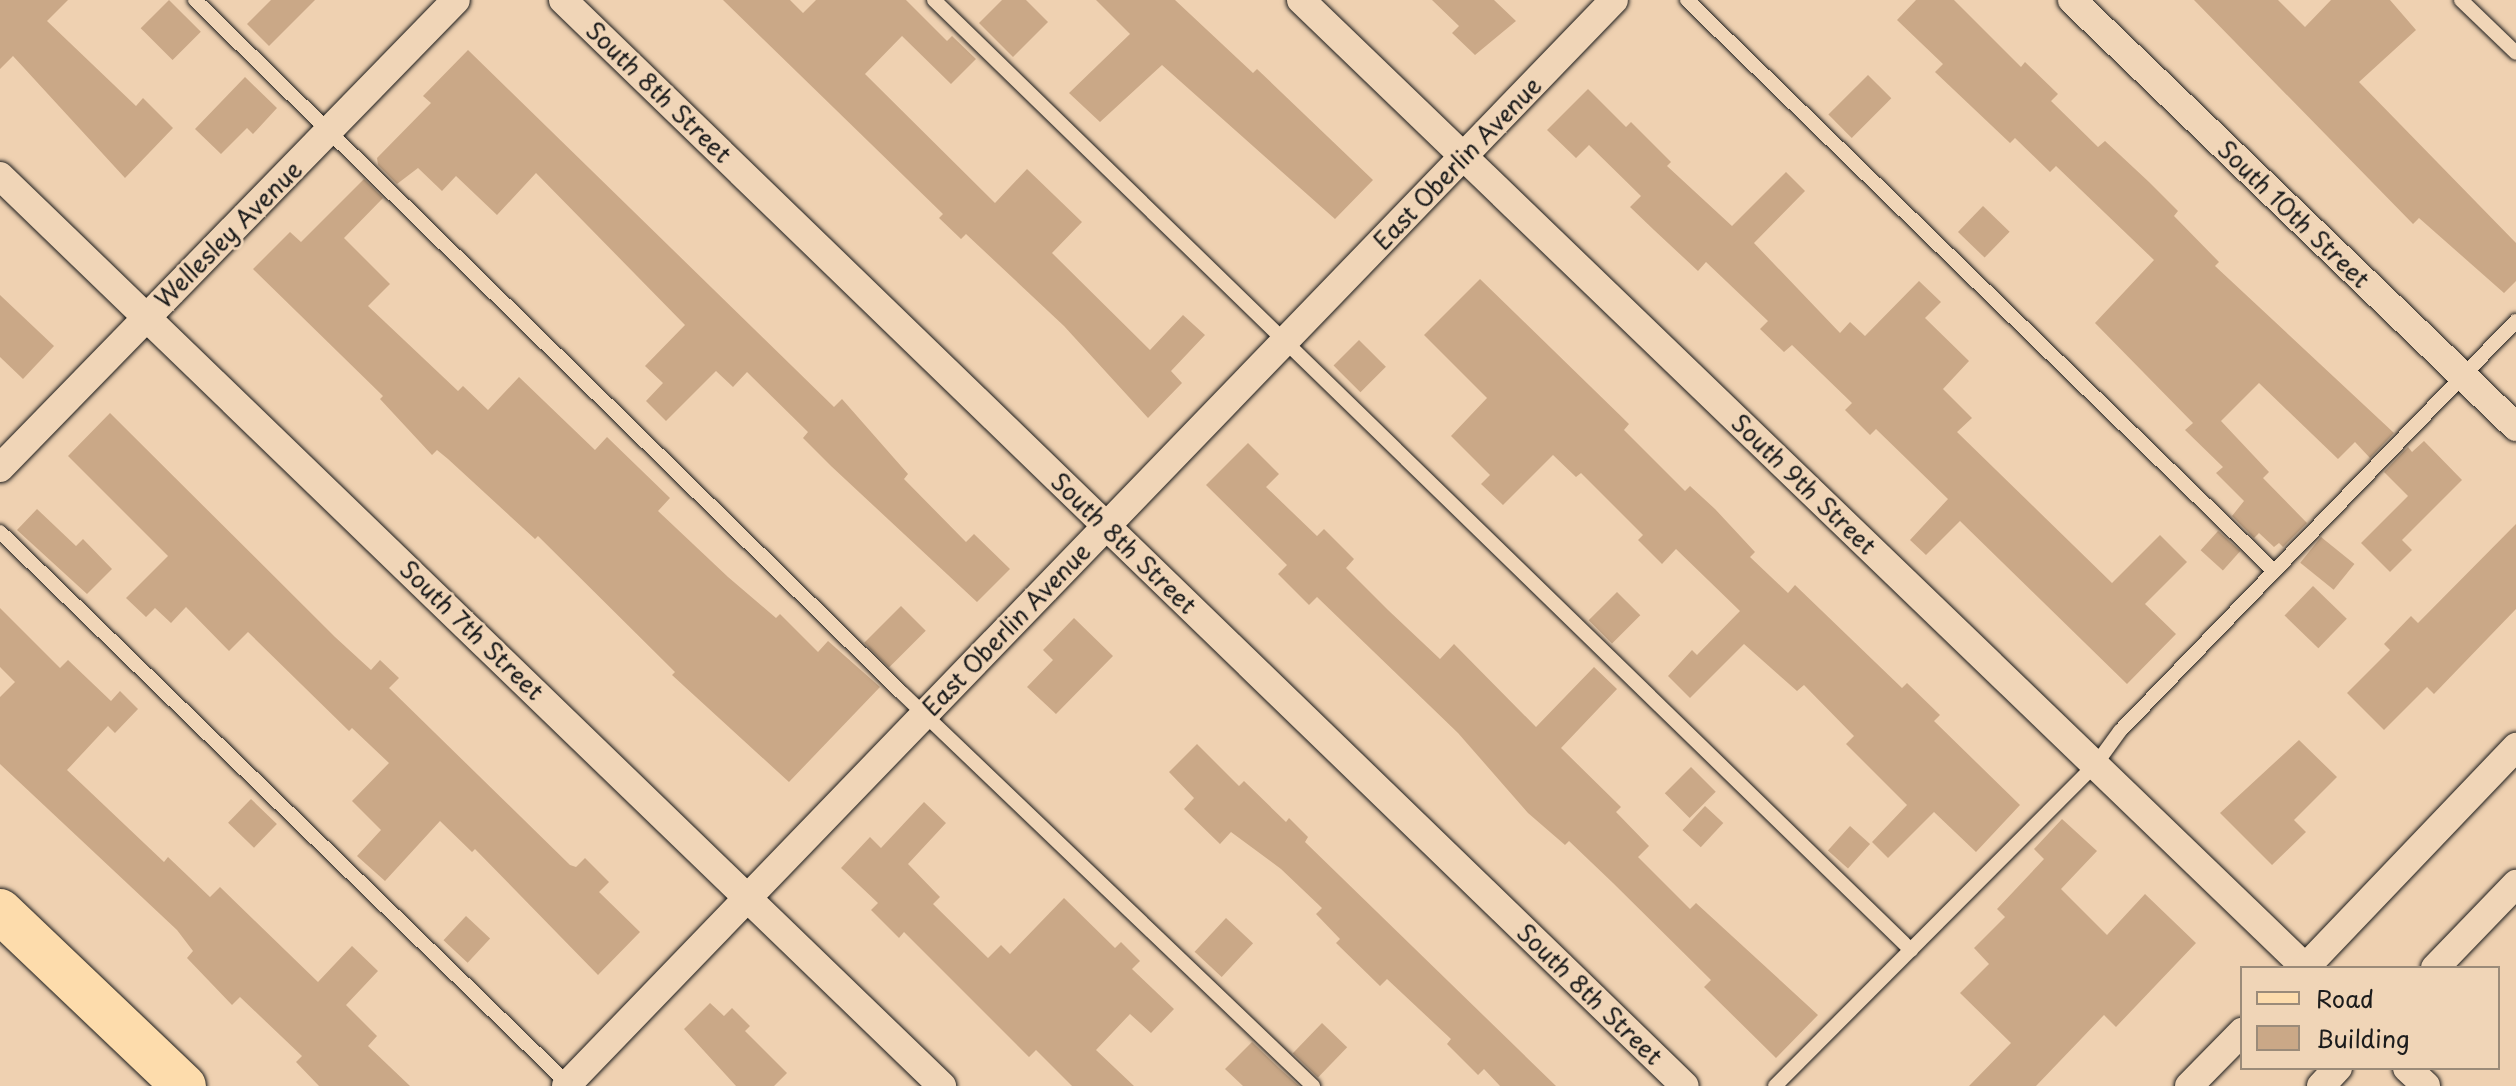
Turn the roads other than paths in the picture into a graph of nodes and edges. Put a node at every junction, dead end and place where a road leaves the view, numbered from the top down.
1 (195, 0) edge
2 (456, 0) edge
3 (563, 0) edge
4 (934, 0) edge
5 (1301, 0) edge
6 (1614, 0) edge
7 (1687, 0) edge
8 (2072, 0) edge
9 (2461, 0) edge
10 (2516, 53) edge
11 (328, 132) junction
12 (1464, 157) junction
13 (0, 176) edge
14 (146, 316) junction
15 (2516, 321) edge
16 (1284, 343) junction
17 (2462, 376) junction
18 (2516, 427) edge
19 (0, 468) edge
20 (1107, 526) junction
21 (0, 532) edge
22 (2274, 571) junction
23 (924, 714) junction
24 (2516, 747) edge
25 (2096, 764) junction
26 (2516, 884) edge
27 (746, 897) junction
28 (0, 911) edge
29 (1911, 950) junction
30 (2303, 966) edge
31 (2307, 966) edge
32 (2437, 966) edge
33 (2240, 1034) edge
34 (2336, 1070) edge
35 (2409, 1070) edge
36 (568, 1085) edge
37 (184, 1086) edge
38 (942, 1086) edge
39 (1313, 1086) edge
40 (1685, 1086) edge
41 (1775, 1086) edge
42 (2189, 1086) edge
43 (2321, 1086) edge
44 (2426, 1086) edge

1 - 11 lane
2 - 11 street, Wellesley Avenue
3 - 20 street, South 8th Street
4 - 16 lane
5 - 12 street, South 9th Street
6 - 12 street, East Oberlin Avenue
7 - 22 lane
8 - 17 street, South 10th Street
9 - 10 lane
11 - 14 street, Wellesley Avenue
11 - 23 lane
12 - 16 street, East Oberlin Avenue
12 - 25 street, South 9th Street
13 - 14 street, South 7th Street
14 - 19 street, Wellesley Avenue
14 - 27 street, South 7th Street
15 - 17 lane
16 - 20 street, East Oberlin Avenue
16 - 29 lane
17 - 18 street, South 10th Street
17 - 22 lane
20 - 23 street, East Oberlin Avenue
20 - 40 street, South 8th Street
21 - 36 lane
22 - 25 lane
23 - 27 street, East Oberlin Avenue
23 - 39 lane
24 - 31 street
25 - 29 lane
25 - 30 street, South 9th Street
26 - 32 street
27 - 36 street, East Oberlin Avenue
27 - 38 street, South 7th Street
28 - 37 main road
29 - 41 lane
33 - 42 street
34 - 43 street
35 - 44 street

